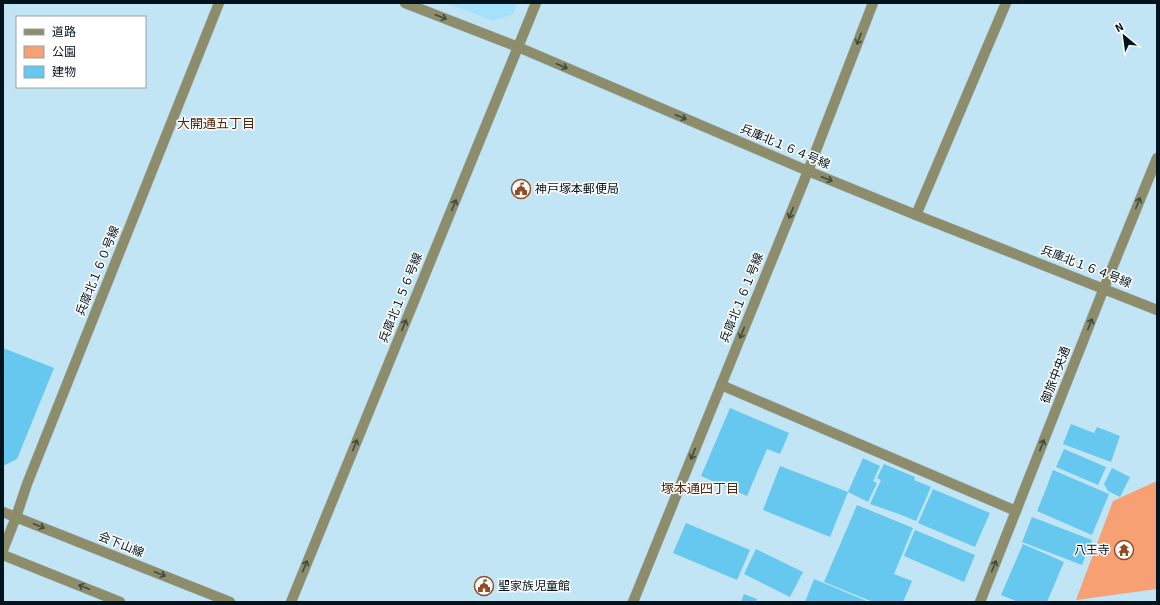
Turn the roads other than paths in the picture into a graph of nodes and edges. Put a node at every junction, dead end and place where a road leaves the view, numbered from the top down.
1 (218, 3) edge
2 (405, 3) edge
3 (536, 3) edge
4 (873, 3) edge
5 (1006, 3) edge
6 (518, 48) junction
7 (1157, 158) edge
8 (808, 171) junction
9 (916, 215) junction
10 (1104, 288) junction
11 (1157, 310) edge
12 (721, 386) junction
13 (1016, 511) junction
14 (3, 512) edge
15 (16, 517) junction
16 (3, 550) edge
17 (3, 555) edge
18 (120, 602) edge
19 (230, 602) edge
20 (291, 602) edge
21 (633, 602) edge
22 (980, 602) edge

1 - 15 street, 兵庫北１６０号線
2 -> 6 street, 兵庫北１６４号線
3 - 6 street, 兵庫北１５６号線
4 -> 8 street, 兵庫北１６１号線
5 - 9 street
6 -> 8 street, 兵庫北１６４号線
20 -> 6 street, 兵庫北１５６号線
10 -> 7 street, 御旅中央通
8 -> 9 street, 兵庫北１６４号線
8 -> 12 street, 兵庫北１６１号線
9 - 10 street, 兵庫北１６４号線
10 - 11 street, 兵庫北１６４号線
13 -> 10 street, 御旅中央通
12 - 13 street
12 -> 21 street, 兵庫北１６１号線
22 -> 13 street, 御旅中央通
14 - 15 street, 会下山線
15 - 16 street, 兵庫北１６０号線
15 -> 19 street, 会下山線
18 -> 17 street

